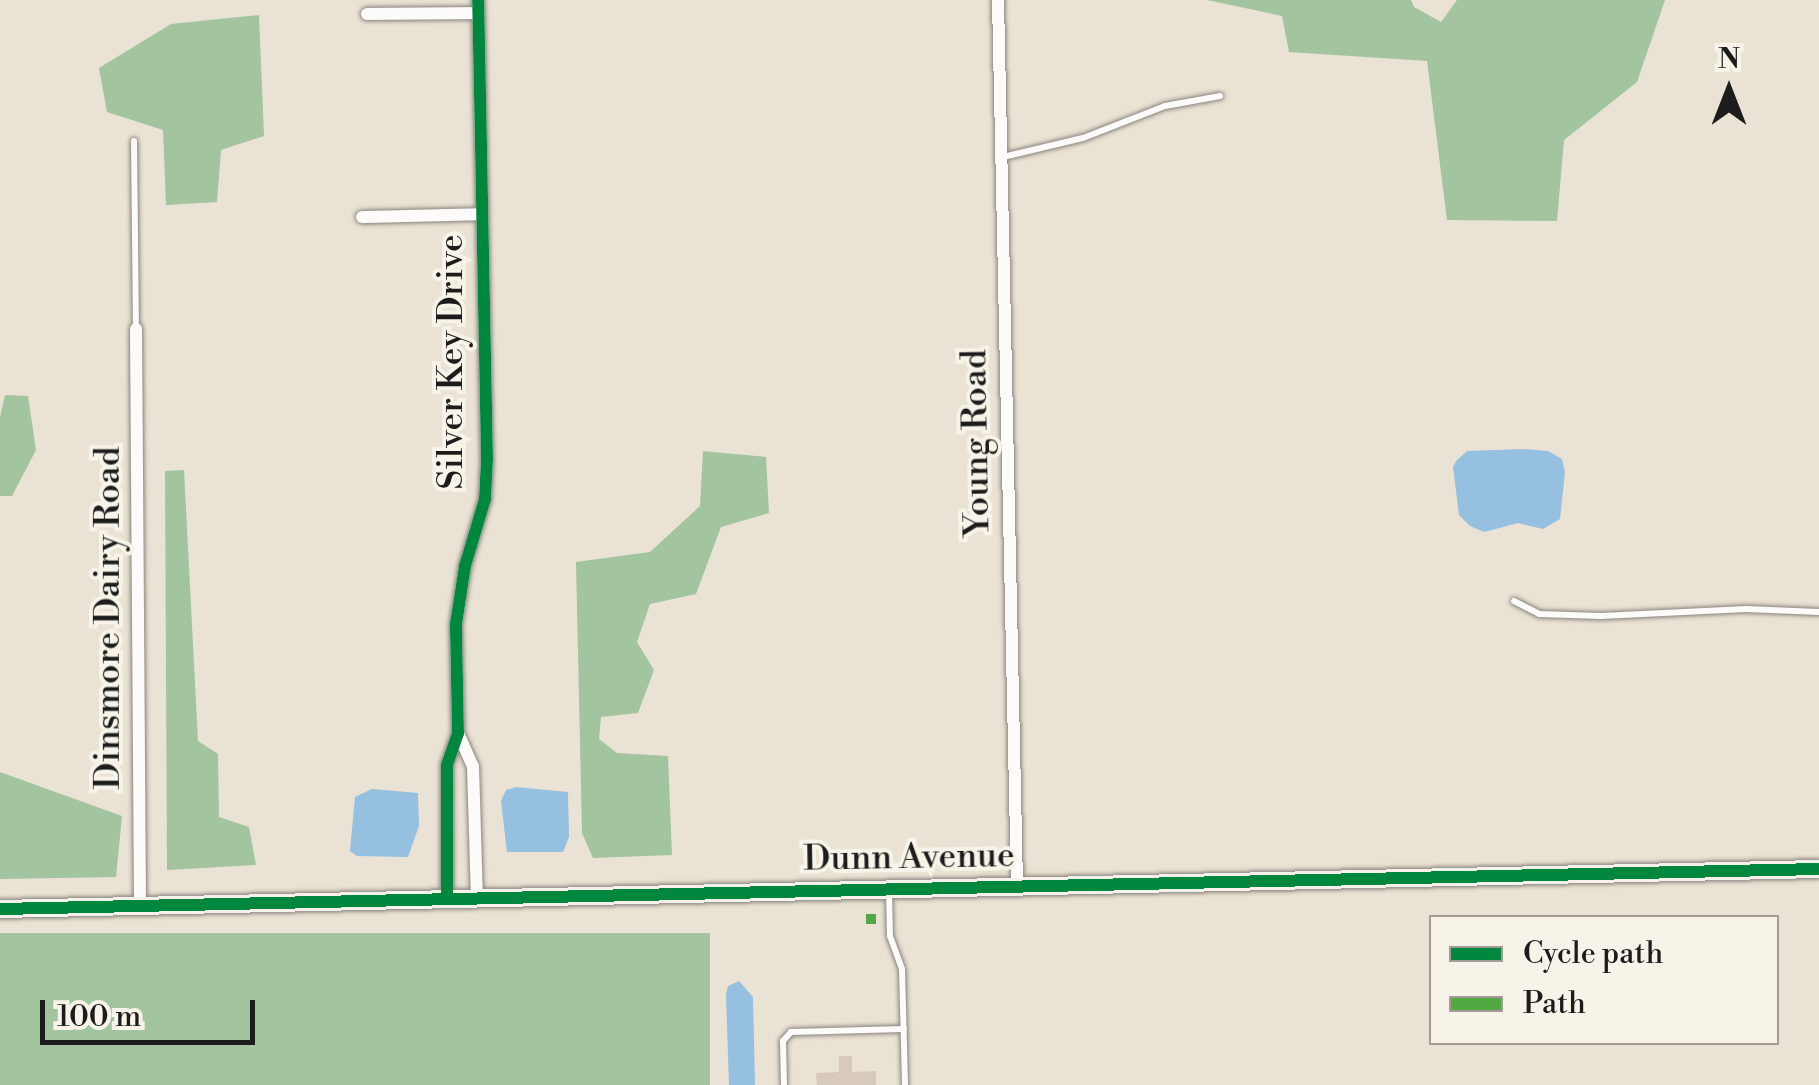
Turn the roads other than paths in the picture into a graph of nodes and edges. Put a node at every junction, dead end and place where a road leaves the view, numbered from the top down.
1 (998, 0) edge
2 (478, 6) edge
3 (367, 14) dead end
4 (1220, 96) dead end
5 (134, 142) dead end
6 (1002, 157) junction
7 (482, 214) junction
8 (362, 218) dead end
9 (136, 329) joint
10 (1514, 601) dead end
11 (1819, 612) edge
12 (458, 734) junction
13 (1819, 869) edge
14 (1017, 886) junction
15 (889, 888) junction
16 (477, 898) junction
17 (448, 899) junction
18 (140, 906) junction
19 (0, 909) edge
20 (904, 1029) junction
21 (784, 1085) edge
22 (905, 1085) edge

1 - 6 street, Young Road
2 - 3 street
2 - 7 street, Silver Key Drive
4 - 6 lane
5 - 9 lane
6 - 14 street, Young Road
7 - 8 street
7 - 12 street, Silver Key Drive
9 - 18 street, Dinsmore Dairy Road
10 - 11 lane
12 - 16 street, Silver Key Drive
12 - 17 street, Silver Key Drive
13 - 14 main road, Dunn Avenue
14 - 15 main road, Dunn Avenue
15 - 16 main road, Dunn Avenue
15 - 20 lane
16 - 17 main road, Dunn Avenue
17 - 18 main road, Dunn Avenue
18 - 19 main road, Dunn Avenue
20 - 21 lane
20 - 22 lane

